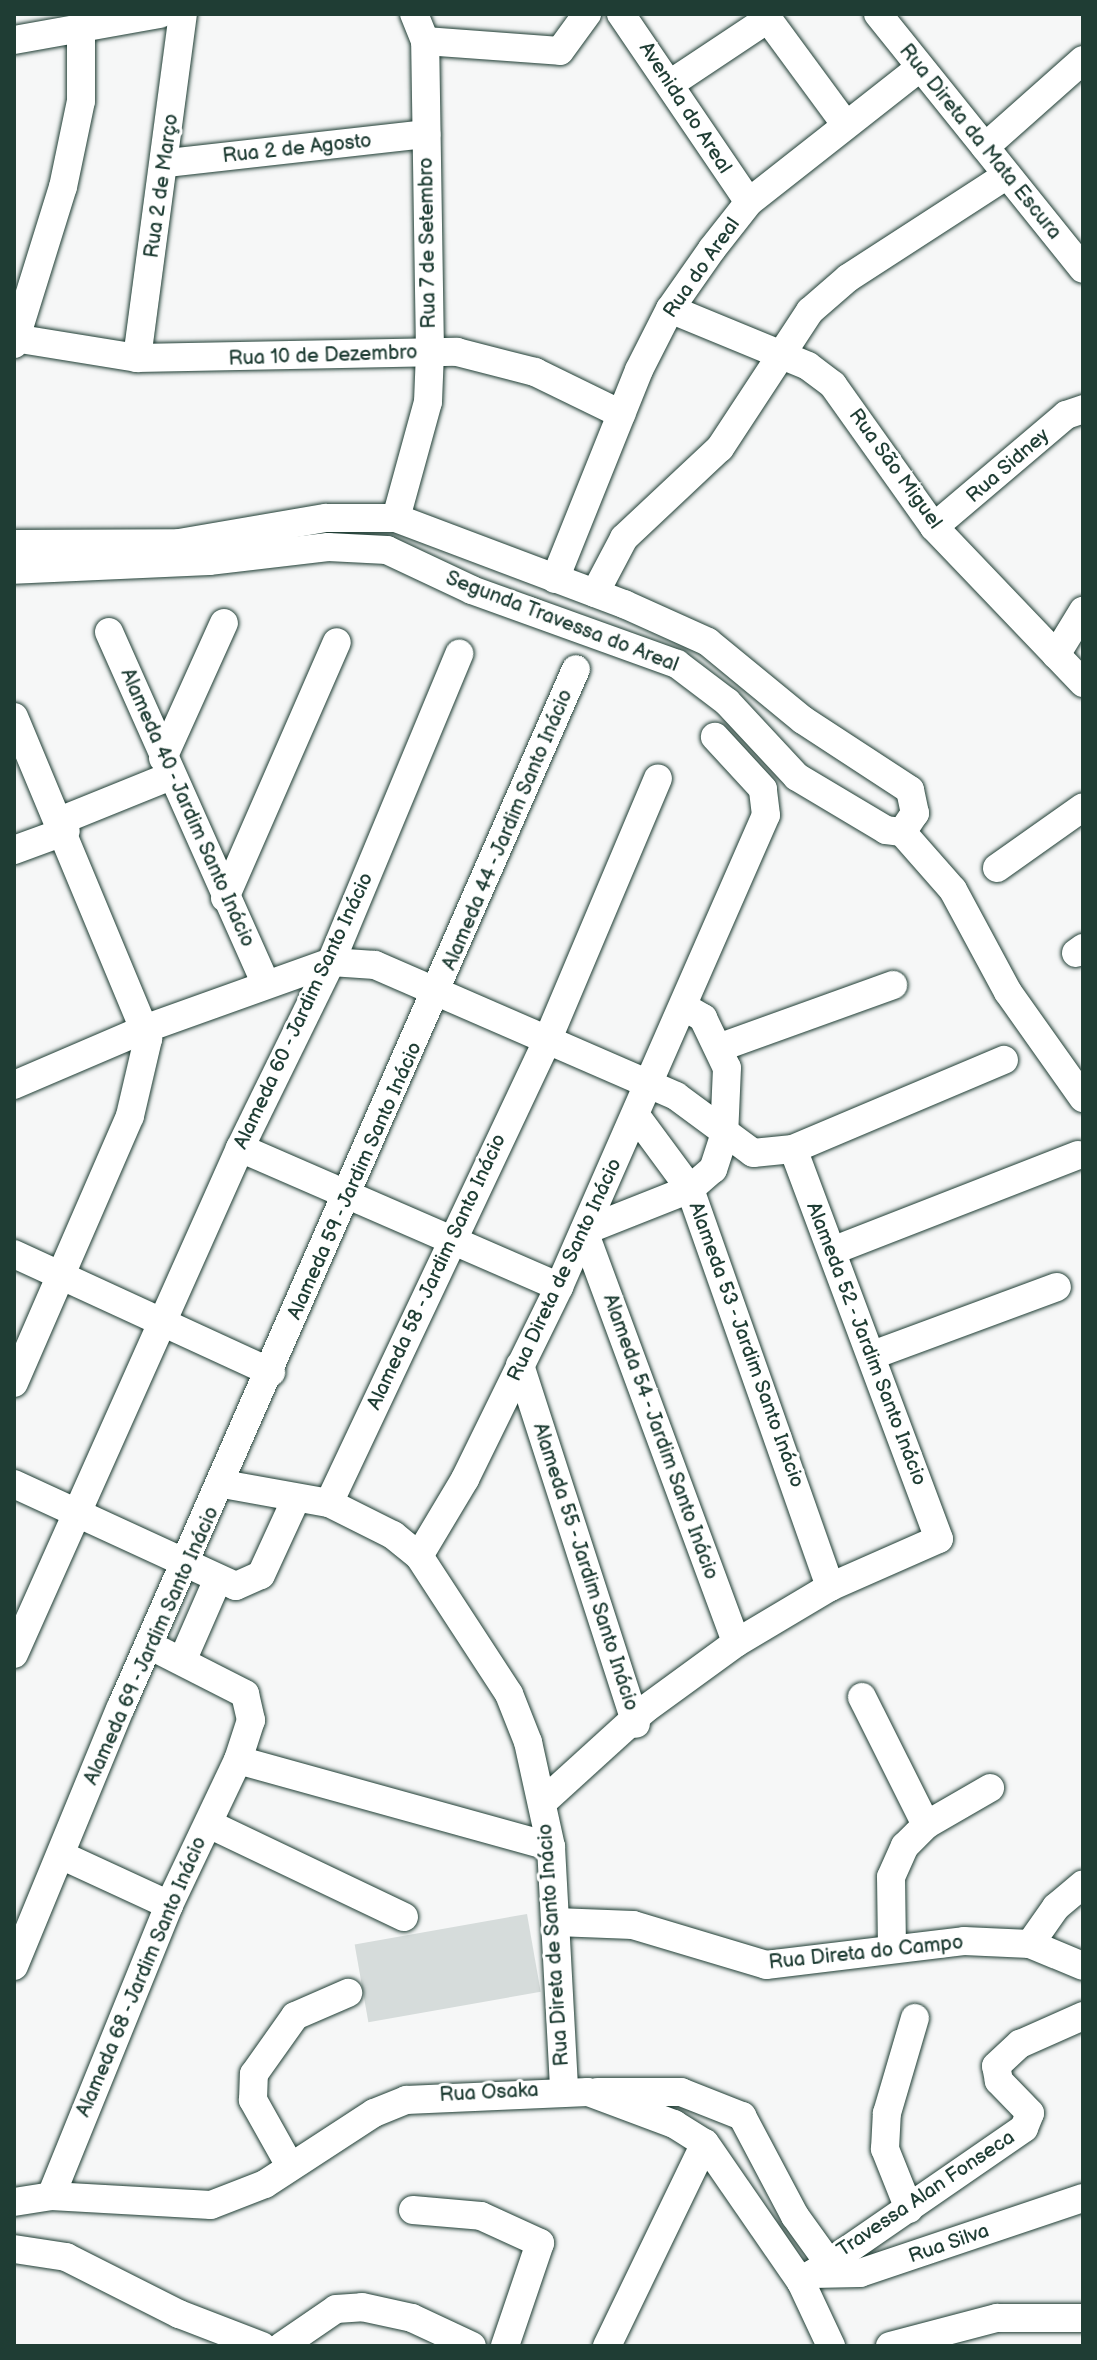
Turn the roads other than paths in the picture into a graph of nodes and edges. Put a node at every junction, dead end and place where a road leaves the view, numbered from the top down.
1 (183, 14) edge
2 (414, 14) edge
3 (587, 14) edge
4 (621, 14) edge
5 (878, 14) edge
6 (155, 15) edge
7 (81, 29) junction
8 (14, 40) edge
9 (425, 41) junction
10 (1083, 60) edge
11 (919, 68) junction
12 (670, 84) junction
13 (845, 124) junction
14 (426, 134) junction
15 (985, 147) junction
16 (167, 163) junction
17 (1007, 175) junction
18 (749, 202) junction
19 (1083, 269) edge
20 (670, 309) junction
21 (15, 340) edge
22 (430, 352) junction
23 (776, 354) junction
24 (137, 358) junction
25 (1083, 409) edge
26 (621, 414) junction
27 (396, 518) junction
28 (934, 527) junction
29 (14, 544) edge
30 (14, 570) edge
31 (555, 579) junction
32 (595, 593) junction
33 (1083, 611) edge
34 (224, 623) dead end
35 (109, 632) dead end
36 (337, 642) dead end
37 (459, 654) dead end
38 (1056, 655) junction
39 (576, 669) dead end
40 (1083, 683) edge
41 (14, 717) edge
42 (715, 737) dead end
43 (167, 767) junction
44 (658, 778) dead end
45 (1083, 807) edge
46 (64, 825) junction
47 (902, 832) junction
48 (14, 850) edge
49 (997, 868) dead end
50 (225, 898) junction
51 (331, 962) junction
52 (265, 983) junction
53 (893, 985) dead end
54 (439, 991) junction
55 (686, 1008) junction
56 (147, 1028) junction
57 (547, 1041) junction
58 (721, 1047) junction
59 (1004, 1060) dead end
60 (651, 1084) junction
61 (14, 1085) edge
62 (1083, 1098) edge
63 (637, 1117) junction
64 (724, 1136) junction
65 (240, 1148) junction
66 (793, 1149) junction
67 (1078, 1155) dead end
68 (690, 1189) junction
69 (346, 1196) junction
70 (584, 1231) junction
71 (450, 1242) junction
72 (832, 1251) junction
73 (14, 1254) edge
74 (63, 1278) junction
75 (559, 1287) junction
76 (1057, 1287) dead end
77 (164, 1322) junction
78 (873, 1355) junction
79 (520, 1365) junction
80 (271, 1372) junction
81 (14, 1383) edge
82 (14, 1484) edge
83 (223, 1484) junction
84 (295, 1501) junction
85 (329, 1503) junction
86 (77, 1515) junction
87 (419, 1556) junction
88 (186, 1566) junction
89 (217, 1581) junction
90 (830, 1587) junction
91 (736, 1643) junction
92 (149, 1645) junction
93 (14, 1654) edge
94 (183, 1659) junction
95 (862, 1697) dead end
96 (636, 1724) junction
97 (238, 1760) junction
98 (990, 1788) dead end
99 (543, 1802) junction
100 (209, 1824) junction
101 (926, 1825) junction
102 (551, 1847) junction
103 (63, 1856) junction
104 (1083, 1884) edge
105 (169, 1905) junction
106 (404, 1917) dead end
107 (556, 1922) junction
108 (1030, 1944) junction
109 (892, 1948) junction
110 (14, 1966) edge
111 (1083, 1966) edge
112 (348, 1993) dead end
113 (1083, 2016) edge
114 (915, 2018) dead end
115 (576, 2091) junction
116 (705, 2143) junction
117 (290, 2166) junction
118 (51, 2196) junction
119 (1083, 2198) edge
120 (14, 2202) edge
121 (909, 2209) junction
122 (413, 2210) dead end
123 (14, 2249) edge
124 (813, 2273) junction
125 (1083, 2318) edge
126 (262, 2346) edge
127 (282, 2346) edge
128 (472, 2346) edge
129 (505, 2346) edge
130 (607, 2346) edge
131 (831, 2346) edge
132 (890, 2346) edge

1 - 16 street, Rua 2 de Março
2 - 9 street, Rua 7 de Setembro
3 - 9 street
4 - 12 street, Avenida do Areal
5 - 11 street, Rua Direta da Mata Escura
6 - 7 street
7 - 8 street
7 - 21 street
9 - 14 street, Rua 7 de Setembro
10 - 15 street
11 - 13 street, Rua do Areal
11 - 15 street, Rua Direta da Mata Escura
12 - 13 street
12 - 18 street, Avenida do Areal
13 - 18 street, Rua do Areal
14 - 16 street, Rua 2 de Agosto
14 - 22 street, Rua 7 de Setembro
15 - 17 street, Rua Direta da Mata Escura
16 - 24 street, Rua 2 de Março
17 - 19 street, Rua Direta da Mata Escura
17 - 23 street
18 - 20 street, Rua do Areal
20 - 23 street, Rua São Miguel
20 - 26 street, Rua do Areal
21 - 24 street, Rua 10 de Dezembro
22 - 24 street, Rua 10 de Dezembro
22 - 26 street, Rua 10 de Dezembro
22 - 27 street, Rua 7 de Setembro
23 - 28 street, Rua São Miguel
23 - 32 street
25 - 28 street, Rua Sidney
26 - 31 street, Rua do Areal
27 - 29 street
27 - 31 street, Segunda Travessa do Areal
28 - 38 street, Rua São Miguel
30 - 47 street, Segunda Travessa do Areal
31 - 32 street, Segunda Travessa do Areal
32 - 47 street, Segunda Travessa do Areal
33 - 38 street
34 - 43 street
35 - 43 street, Alameda 40 - Jardim Santo Inácio
36 - 50 street
37 - 51 street, Alameda 60 - Jardim Santo Inácio
38 - 40 street, Rua São Miguel
39 - 54 street, Alameda 44 - Jardim Santo Inácio
41 - 46 street
42 - 55 street, Rua Direta de Santo Inácio
43 - 46 street
43 - 50 street, Alameda 40 - Jardim Santo Inácio
44 - 57 street, Alameda 58 - Jardim Santo Inácio
45 - 49 street
46 - 48 street
46 - 56 street
47 - 62 street
50 - 52 street, Alameda 40 - Jardim Santo Inácio
51 - 52 street
51 - 54 street
51 - 65 street, Alameda 60 - Jardim Santo Inácio
52 - 56 street
53 - 58 street
54 - 57 street
54 - 69 street, Alameda 59 - Jardim Santo Inácio
55 - 58 street
55 - 60 street, Rua Direta de Santo Inácio
56 - 61 street
56 - 74 street
57 - 60 street
57 - 71 street, Alameda 58 - Jardim Santo Inácio
58 - 64 street
59 - 66 street
60 - 63 street, Rua Direta de Santo Inácio
60 - 64 street
63 - 68 street, Alameda 53 - Jardim Santo Inácio
63 - 70 street, Rua Direta de Santo Inácio
64 - 66 street
64 - 68 street
65 - 69 street
65 - 77 street, Alameda 60 - Jardim Santo Inácio
66 - 72 street, Alameda 52 - Jardim Santo Inácio
67 - 72 street
68 - 70 street
68 - 90 street, Alameda 53 - Jardim Santo Inácio
69 - 71 street
69 - 80 street, Alameda 59 - Jardim Santo Inácio
70 - 75 street, Rua Direta de Santo Inácio
70 - 91 street, Alameda 54 - Jardim Santo Inácio
71 - 75 street
71 - 85 street, Alameda 58 - Jardim Santo Inácio
72 - 78 street, Alameda 52 - Jardim Santo Inácio
73 - 74 street
74 - 77 street
74 - 81 street
75 - 79 street, Rua Direta de Santo Inácio
76 - 78 street
77 - 80 street
77 - 86 street, Alameda 60 - Jardim Santo Inácio
78 - 90 street, Alameda 52 - Jardim Santo Inácio
79 - 87 street, Rua Direta de Santo Inácio
79 - 96 street, Alameda 55 - Jardim Santo Inácio
80 - 83 street, Alameda 69 - Jardim Santo Inácio
82 - 86 street
83 - 84 street
83 - 88 street, Alameda 69 - Jardim Santo Inácio
84 - 85 street
84 - 89 street
85 - 87 street
86 - 88 street
86 - 93 street, Alameda 60 - Jardim Santo Inácio
87 - 99 street, Rua Direta de Santo Inácio
88 - 89 street
88 - 92 street, Alameda 69 - Jardim Santo Inácio
89 - 94 street
90 - 91 street
91 - 96 street
92 - 94 street, Alameda 68 - Jardim Santo Inácio
92 - 103 street, Alameda 69 - Jardim Santo Inácio
94 - 97 street, Alameda 68 - Jardim Santo Inácio
95 - 101 street
96 - 99 street
97 - 100 street, Alameda 68 - Jardim Santo Inácio
97 - 102 street
98 - 101 street
99 - 102 street, Rua Direta de Santo Inácio
100 - 105 street, Alameda 68 - Jardim Santo Inácio
100 - 106 street
101 - 109 street
102 - 107 street, Rua Direta de Santo Inácio
103 - 105 street
103 - 110 street, Alameda 69 - Jardim Santo Inácio
104 - 108 street
105 - 118 street, Alameda 68 - Jardim Santo Inácio
107 - 109 street, Rua Direta do Campo
107 - 115 street, Rua Direta de Santo Inácio
108 - 109 street, Rua Direta do Campo
108 - 111 street, Rua Direta do Campo
112 - 117 street
113 - 121 street, Travessa Alan Fonseca
114 - 121 street
115 - 116 street, Rua Osaka
115 - 117 street, Rua Osaka
115 - 124 street
116 - 124 street, Rua Osaka
116 - 130 street
117 - 118 street, Rua Osaka
118 - 120 street, Rua Osaka
119 - 124 street, Rua Silva
121 - 124 street, Travessa Alan Fonseca
122 - 129 street
123 - 126 street
124 - 131 street, Rua Osaka
125 - 132 street
127 - 128 street

